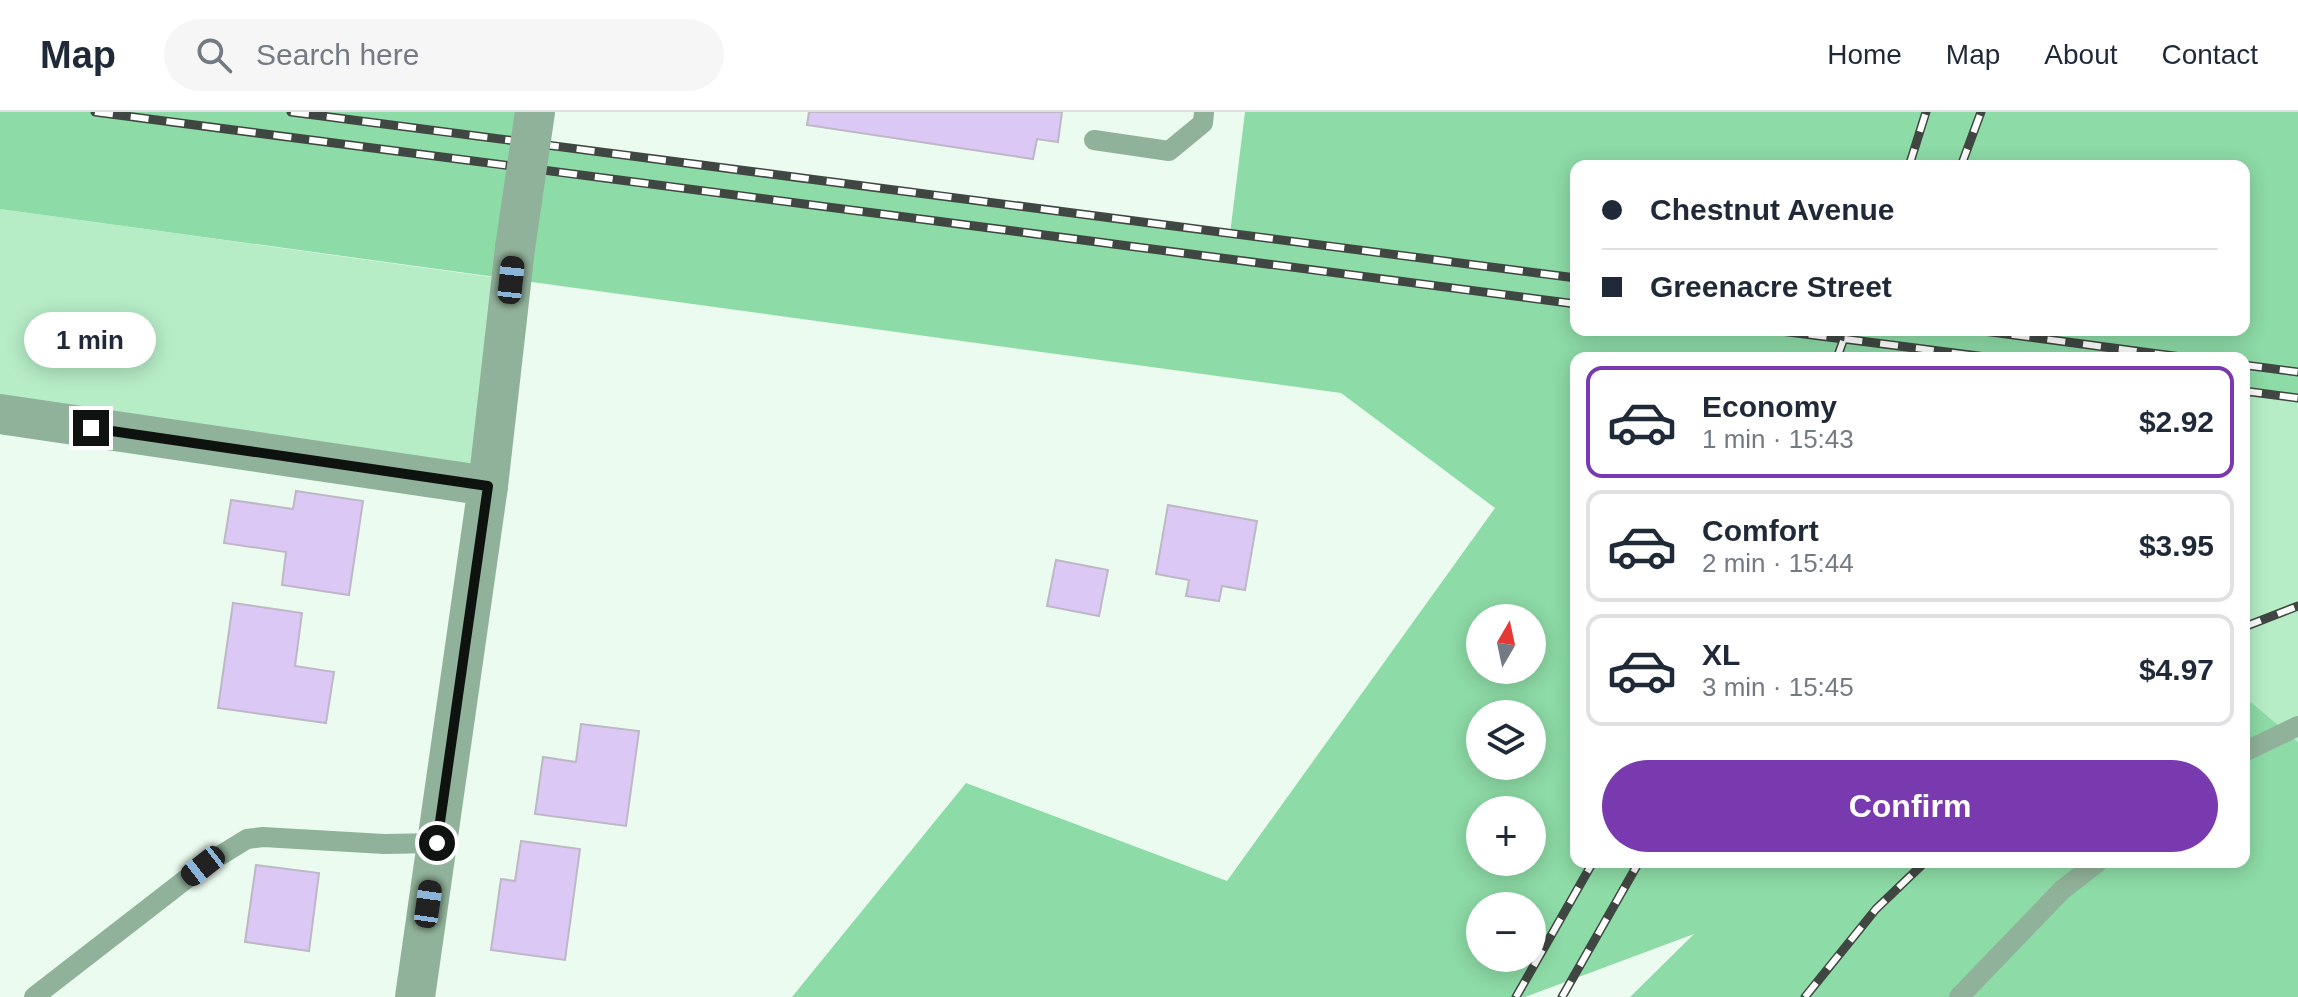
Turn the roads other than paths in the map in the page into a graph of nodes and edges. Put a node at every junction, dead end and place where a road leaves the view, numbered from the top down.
1 (535, 112) edge
2 (1204, 112) edge
3 (1094, 140) dead end
4 (0, 414) edge
5 (488, 486) junction
6 (2298, 726) edge
7 (2250, 749) edge
8 (437, 843) junction
9 (2090, 868) edge
10 (34, 997) edge
11 (415, 997) edge
12 (1959, 997) edge

1 - 5 street, bridge
2 - 3 lane
4 - 5 street
5 - 8 street
6 - 7 lane
8 - 10 lane
8 - 11 street
9 - 12 lane

